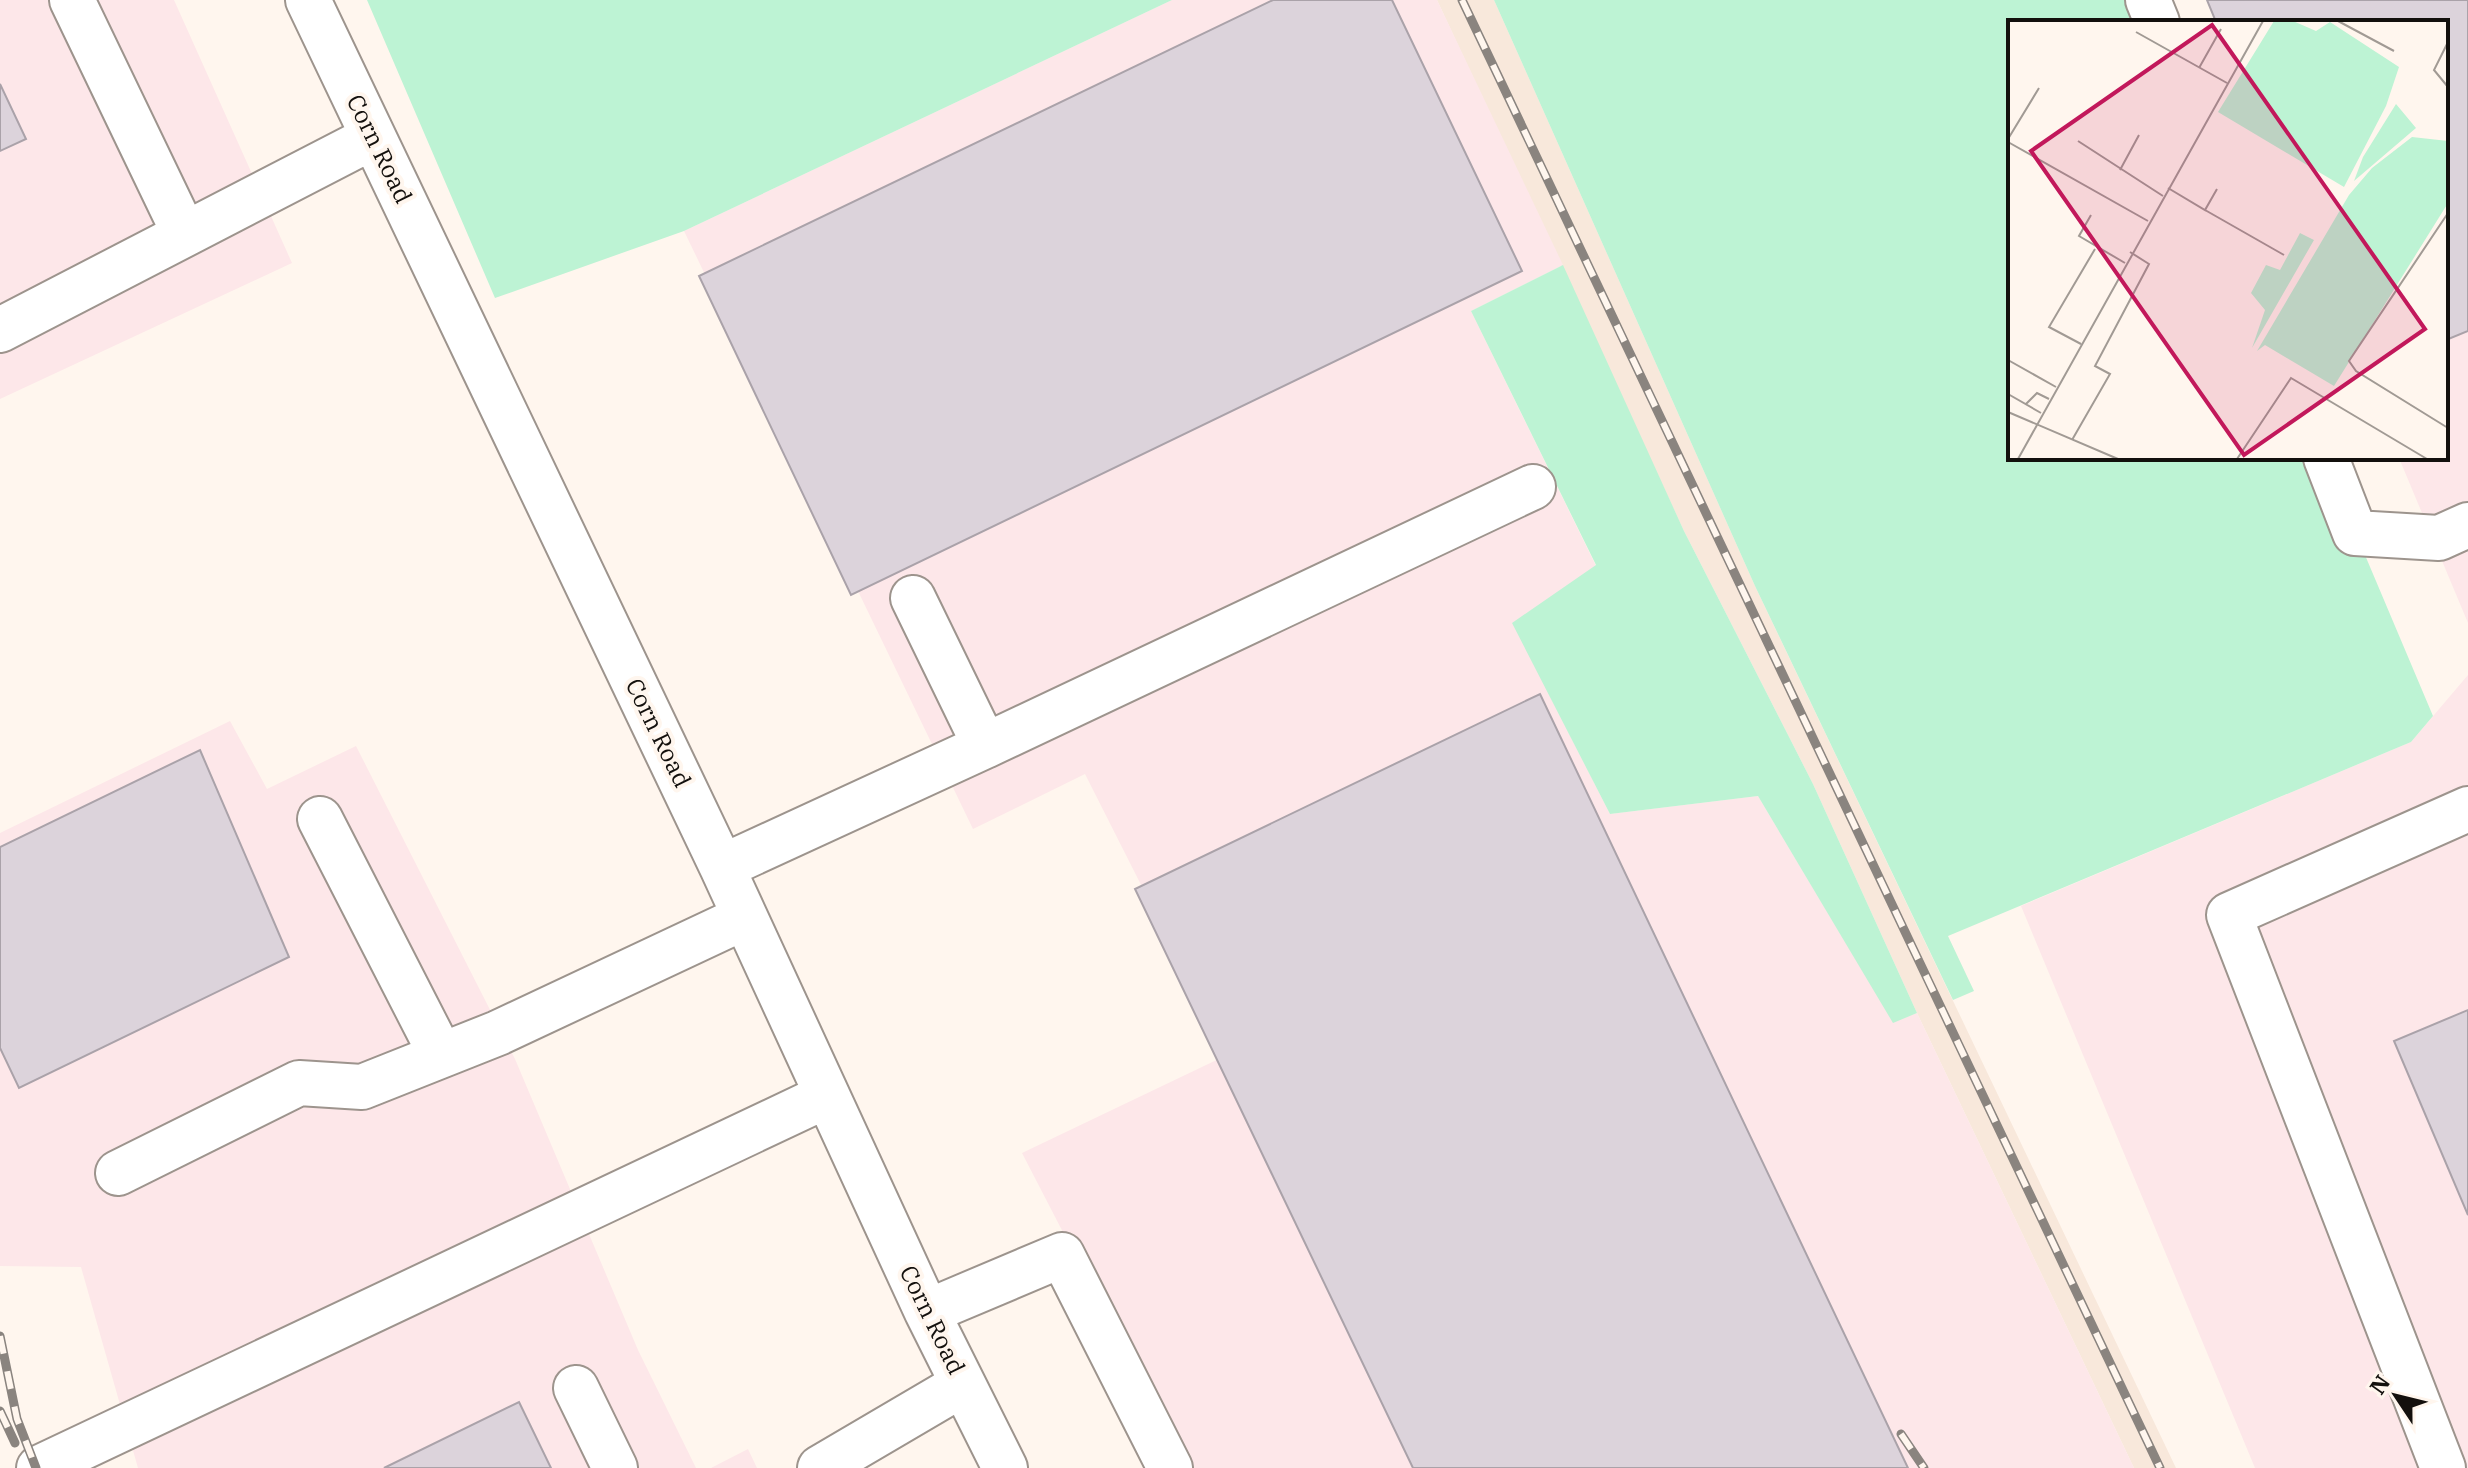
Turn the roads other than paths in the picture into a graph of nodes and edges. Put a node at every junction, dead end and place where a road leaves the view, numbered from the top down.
1 (72, 0) edge
2 (308, 0) edge
3 (2148, 0) edge
4 (2156, 20) edge
5 (373, 137) junction
6 (184, 233) junction
7 (0, 330) edge
8 (2327, 460) edge
9 (1533, 487) dead end
10 (2468, 525) edge
11 (913, 598) dead end
12 (985, 746) junction
13 (2468, 809) edge
14 (320, 819) dead end
15 (722, 867) junction
16 (745, 917) junction
17 (441, 1055) junction
18 (826, 1096) junction
19 (118, 1173) dead end
20 (927, 1312) junction
21 (963, 1384) junction
22 (576, 1388) dead end
23 (39, 1468) edge
24 (615, 1468) edge
25 (820, 1468) edge
26 (1005, 1468) edge
27 (1170, 1468) edge
28 (2443, 1468) edge

1 - 6 street
2 - 5 street, Corn Road
3 - 4 street
5 - 6 street
5 - 15 street, Corn Road
6 - 7 street
8 - 10 street
9 - 12 street
11 - 12 street
12 - 15 street
13 - 28 street
14 - 17 street
15 - 16 street, Corn Road
16 - 17 street
16 - 18 street, Corn Road
17 - 19 street
18 - 20 street, Corn Road
18 - 23 street
20 - 21 street, Corn Road
20 - 27 street
21 - 25 street
21 - 26 street, Corn Road
22 - 24 street

